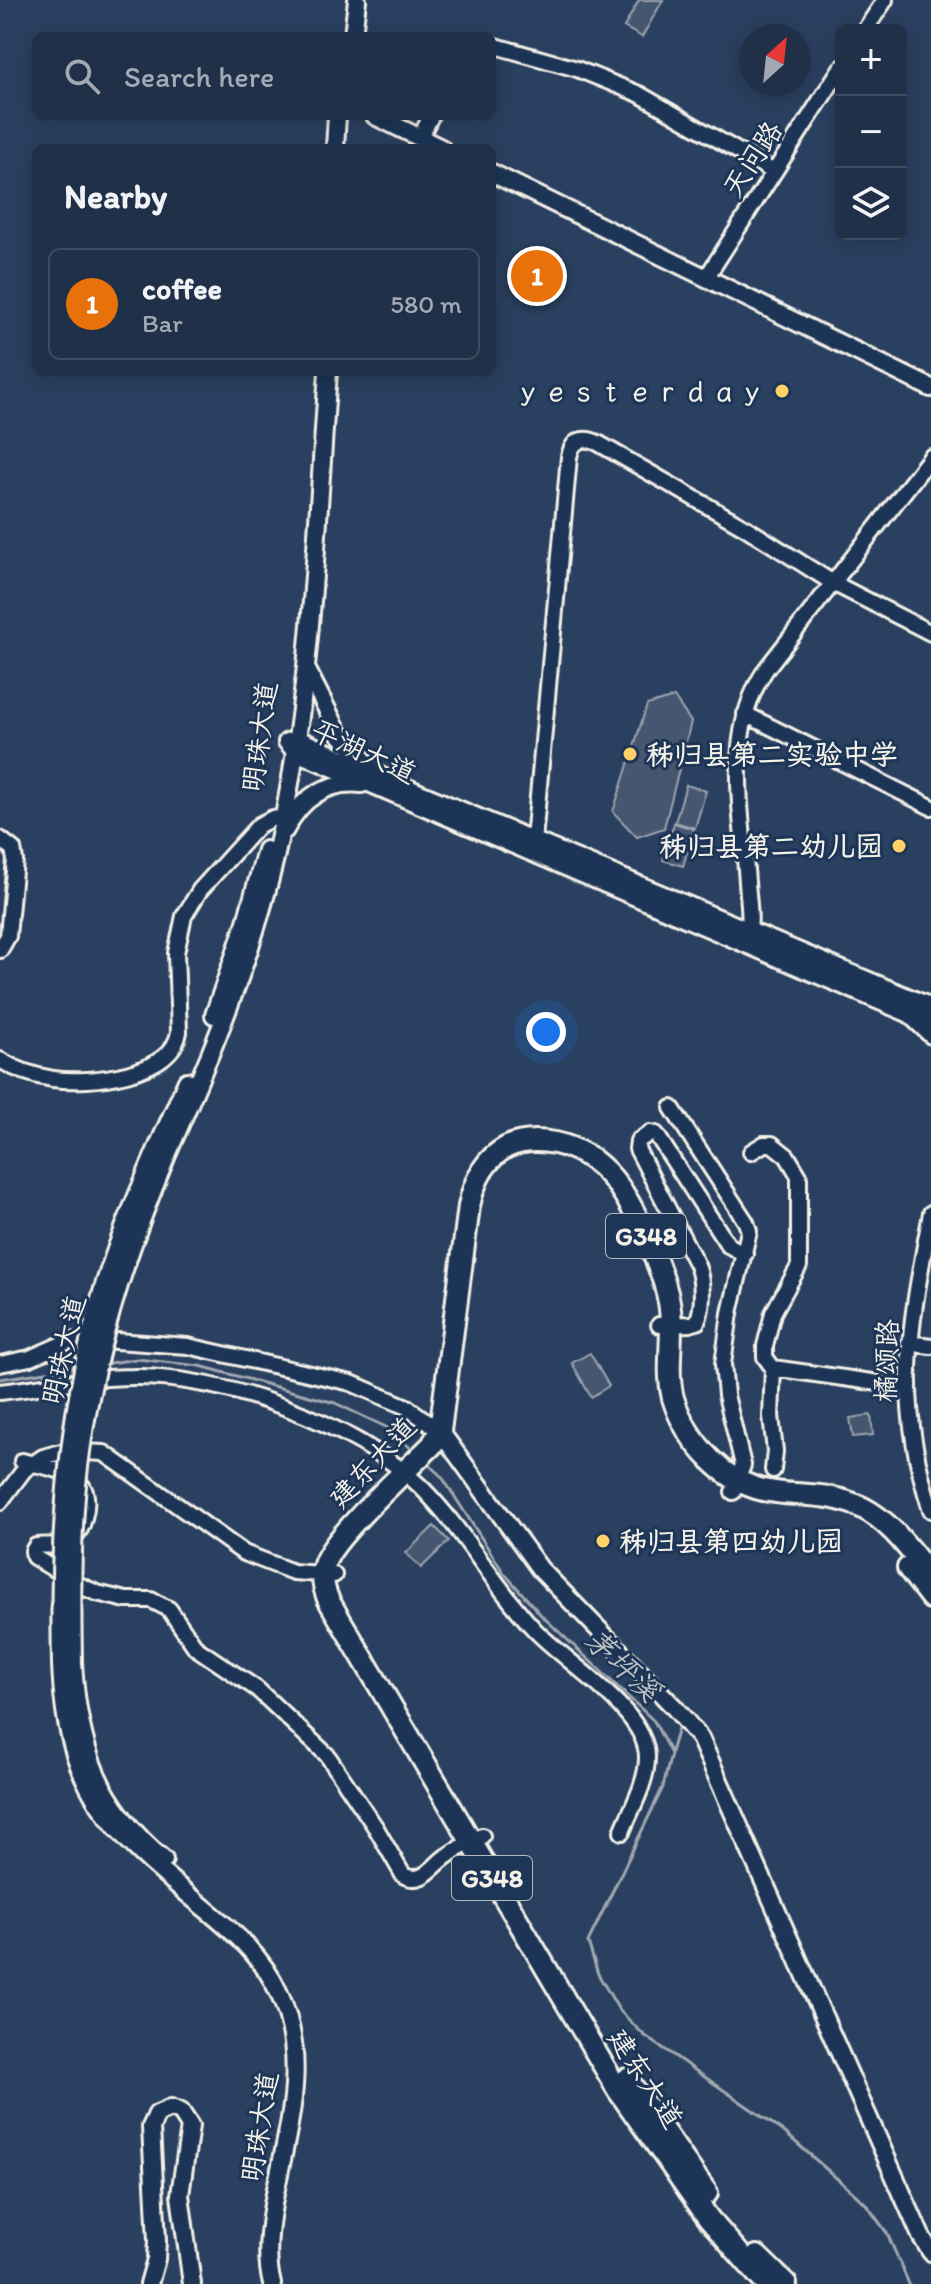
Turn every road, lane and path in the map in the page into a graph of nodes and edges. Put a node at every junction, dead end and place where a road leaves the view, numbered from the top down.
1 (347, 0) edge
2 (357, 0) edge
3 (885, 0) edge
4 (869, 24) edge
5 (343, 32) edge
6 (353, 32) edge
7 (496, 46) edge
8 (835, 77) edge
9 (337, 120) edge
10 (347, 120) edge
11 (383, 120) edge
12 (429, 120) edge
13 (420, 138) junction
14 (335, 144) edge
15 (345, 144) edge
16 (433, 144) edge
17 (774, 172) junction
18 (496, 175) edge
19 (706, 278) junction
20 (318, 376) edge
21 (328, 376) edge
22 (931, 388) edge
23 (931, 457) edge
24 (833, 583) junction
25 (931, 633) edge
26 (306, 668) junction
27 (745, 714) junction
28 (293, 744) junction
29 (396, 790) junction
30 (931, 807) edge
31 (273, 818) junction
32 (0, 839) edge
33 (534, 848) junction
34 (276, 854) junction
35 (748, 938) junction
36 (0, 950) edge
37 (931, 1007) edge
38 (905, 1011) junction
39 (931, 1023) edge
40 (931, 1036) edge
41 (0, 1060) edge
42 (672, 1108) dead end
43 (751, 1152) dead end
44 (161, 1153) junction
45 (931, 1213) edge
46 (745, 1254) junction
47 (665, 1325) junction
48 (909, 1343) junction
49 (931, 1346) edge
50 (0, 1364) edge
51 (773, 1368) junction
52 (907, 1387) junction
53 (0, 1392) edge
54 (440, 1442) junction
55 (28, 1463) junction
56 (773, 1470) dead end
57 (412, 1473) junction
58 (736, 1486) junction
59 (0, 1502) edge
60 (931, 1510) edge
61 (328, 1575) junction
62 (931, 1576) edge
63 (931, 1598) edge
64 (67, 1664) junction
65 (622, 1832) dead end
66 (476, 1839) junction
67 (931, 2252) edge
68 (149, 2284) edge
69 (192, 2284) edge
70 (272, 2284) edge
71 (282, 2284) edge
72 (766, 2284) edge
73 (786, 2284) edge

1 - 5 main road
2 - 6 main road
3 - 4 street
7 - 17 street
8 - 17 street, 天问路
9 - 14 main road
10 - 15 main road
11 - 13 main road
12 - 13 street
13 - 16 main road
17 - 19 street, 天问路
18 - 19 main road
19 - 22 main road
20 - 28 main road, 明珠大道
21 - 26 main road, 明珠大道
23 - 24 street
24 - 25 street
24 - 27 street
24 - 33 street
26 - 28 main road, 明珠大道
26 - 29 main road
27 - 30 street
27 - 35 street
28 - 29 main road, 平湖大道
28 - 31 main road, 明珠大道
28 - 34 main road, 明珠大道
29 - 33 main road, 平湖大道
29 - 34 main road
31 - 41 street
31 - 44 main road, 明珠大道
32 - 36 street
33 - 35 main road, 平湖大道
34 - 44 main road, 明珠大道
35 - 37 main road, 平湖大道
35 - 38 main road, 平湖大道
38 - 39 main road, 平湖大道
38 - 40 street
42 - 46 street
43 - 51 street
44 - 64 main road, 明珠大道, bridge
45 - 48 street, 橘颂路
46 - 47 street
46 - 58 street
47 - 54 highway, 建东大道 / G348
47 - 58 highway, 建东大道 / G348
48 - 49 street
48 - 52 street, 橘颂路
50 - 54 street
51 - 52 street
51 - 56 street
52 - 60 street, 橘颂路
53 - 57 street
54 - 57 highway, 建东大道 / G348
54 - 67 main road
55 - 59 street
55 - 61 street
55 - 66 street
57 - 61 highway, 建东大道 / G348
57 - 65 street
58 - 62 highway, 建东大道 / G348
58 - 63 highway, 建东大道 / G348
61 - 66 highway, 建东大道 / G348
64 - 70 main road, 明珠大道
64 - 71 main road, 明珠大道
66 - 72 highway, 建东大道 / G348
66 - 73 highway, 建东大道 / G348
68 - 69 main road

